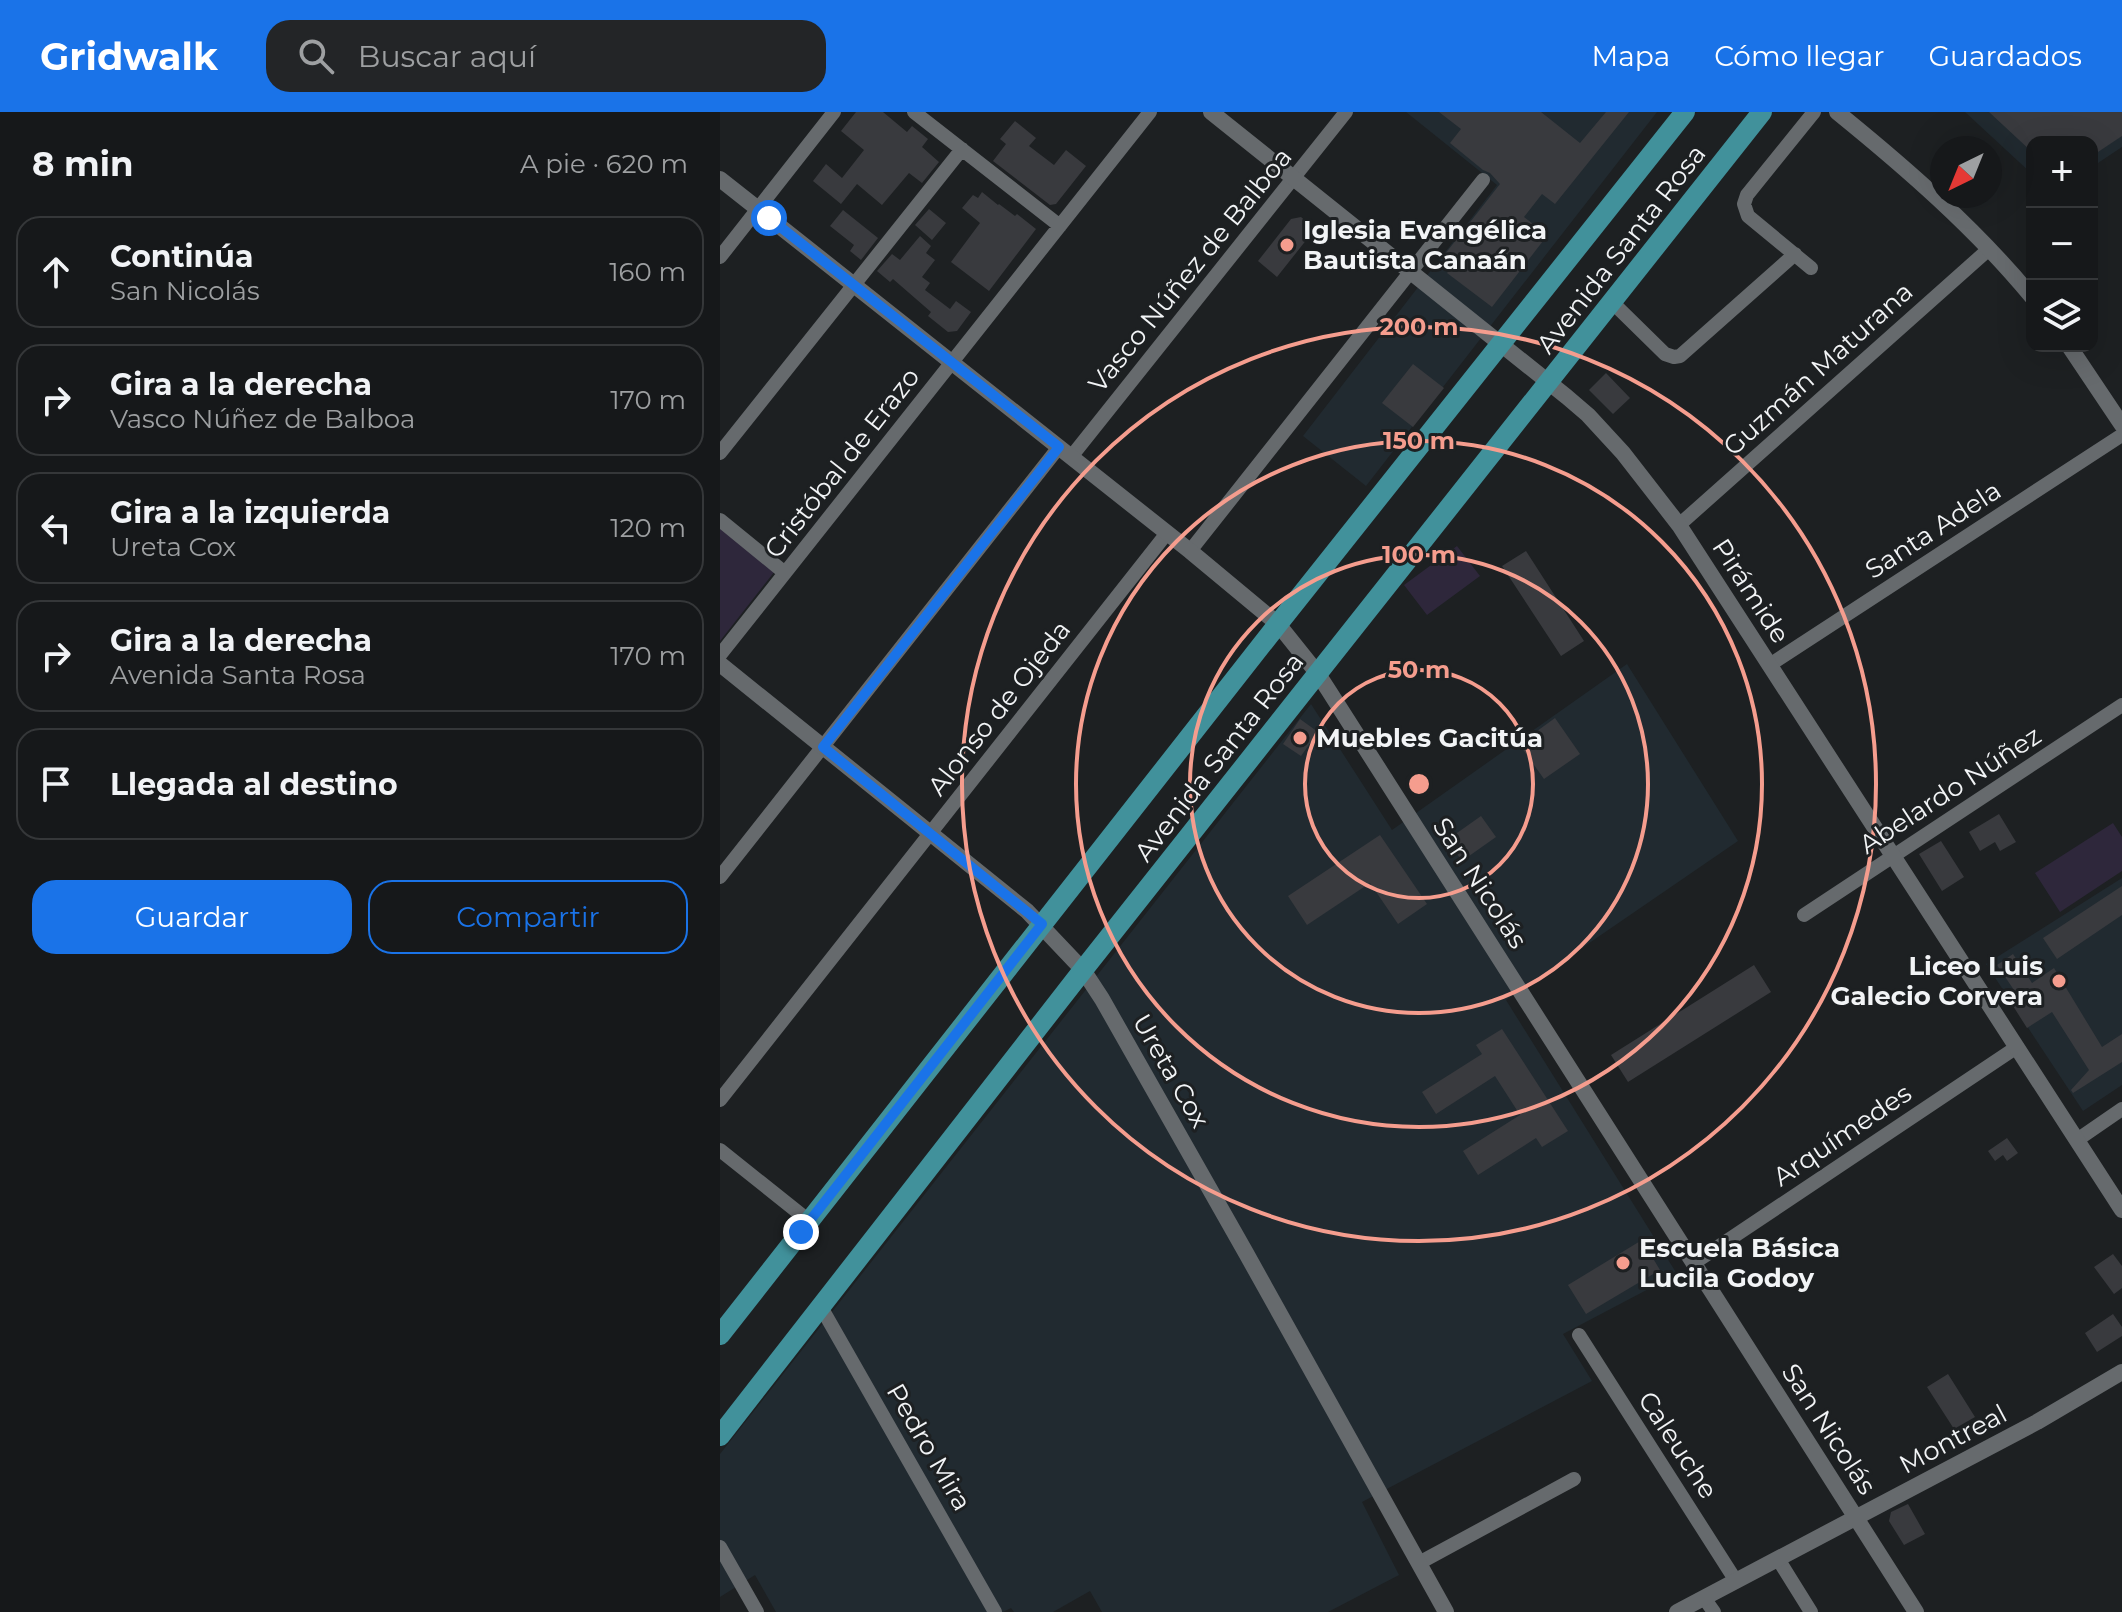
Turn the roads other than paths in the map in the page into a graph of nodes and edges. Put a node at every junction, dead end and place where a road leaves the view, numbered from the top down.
1 (834, 112) edge
2 (914, 112) edge
3 (1150, 112) edge
4 (1211, 112) edge
5 (1346, 112) edge
6 (1685, 112) edge
7 (1762, 112) edge
8 (1814, 112) edge
9 (1837, 112) edge
10 (962, 149) junction
11 (1294, 178) junction
12 (720, 179) edge
13 (1483, 180) dead end
14 (758, 209) junction
15 (1060, 226) junction
16 (1989, 249) junction
17 (1795, 254) junction
18 (720, 257) edge
19 (1811, 268) dead end
20 (1411, 272) junction
21 (854, 285) junction
22 (2026, 290) edge
23 (1612, 302) junction
24 (1502, 343) junction
25 (2073, 352) edge
26 (952, 362) junction
27 (1549, 382) junction
28 (2122, 425) edge
29 (2122, 435) edge
30 (1065, 452) junction
31 (720, 453) edge
32 (720, 520) edge
33 (1679, 525) junction
34 (1167, 533) junction
35 (1190, 551) junction
36 (785, 573) junction
37 (1278, 624) junction
38 (720, 655) edge
39 (720, 664) edge
40 (1771, 664) junction
41 (1318, 674) junction
42 (2122, 705) edge
43 (823, 747) junction
44 (931, 833) junction
45 (1894, 855) junction
46 (720, 877) edge
47 (1804, 915) dead end
48 (1042, 924) junction
49 (1083, 970) junction
50 (2017, 1047) junction
51 (720, 1100) edge
52 (2122, 1109) edge
53 (2077, 1140) junction
54 (720, 1150) edge
55 (2122, 1210) edge
56 (809, 1221) junction
57 (1694, 1263) junction
58 (821, 1307) junction
59 (720, 1335) edge
60 (1579, 1335) dead end
61 (2122, 1372) edge
62 (720, 1436) edge
63 (1574, 1479) dead end
64 (1857, 1517) junction
65 (720, 1547) edge
66 (1778, 1559) junction
67 (1419, 1563) junction
68 (1736, 1581) junction
69 (1709, 1605) edge
70 (757, 1612) edge
71 (995, 1612) edge
72 (1446, 1612) edge
73 (1677, 1612) edge
74 (1811, 1612) edge
75 (1916, 1612) edge

1 - 14 street
2 - 10 street
3 - 15 street, Cristóbal de Erazo
4 - 11 street, Pirámide
5 - 11 street, Vasco Núñez de Balboa
6 - 24 main road, Avenida Santa Rosa
7 - 23 main road, Avenida Santa Rosa
8 - 17 street
9 - 16 street
10 - 15 street
10 - 21 street
11 - 20 street, Pirámide
11 - 30 street, Vasco Núñez de Balboa
12 - 14 street, San Nicolás
13 - 20 street
14 - 18 street
14 - 21 street, San Nicolás
15 - 26 street, Cristóbal de Erazo
16 - 22 street
16 - 33 street, Guzmán Maturana
17 - 19 street
17 - 23 street
20 - 24 street, Pirámide
20 - 35 street
21 - 26 street, San Nicolás
21 - 31 street
23 - 27 main road, Avenida Santa Rosa
24 - 27 street, Pirámide
24 - 37 main road, Avenida Santa Rosa
25 - 28 street
26 - 30 street, San Nicolás
26 - 36 street, Cristóbal de Erazo
27 - 33 street, Pirámide
27 - 41 main road, Avenida Santa Rosa
29 - 40 street, Santa Adela
30 - 34 street, San Nicolás
30 - 43 street, Vasco Núñez de Balboa
32 - 36 street
33 - 40 street, Pirámide
34 - 35 street, San Nicolás
34 - 44 street, Alonso de Ojeda
35 - 37 street, San Nicolás
36 - 38 street, Cristóbal de Erazo
37 - 41 street, San Nicolás
37 - 48 main road, Avenida Santa Rosa
39 - 43 street, Ureta Cox
40 - 45 street, Pirámide
41 - 49 main road, Avenida Santa Rosa
41 - 57 street, San Nicolás
42 - 45 street, Abelardo Núñez
43 - 44 street, Ureta Cox
43 - 46 street, Vasco Núñez de Balboa
44 - 48 street, Ureta Cox
44 - 51 street, Alonso de Ojeda
45 - 47 street, Abelardo Núñez
45 - 50 street, Pirámide
48 - 49 street, Ureta Cox
48 - 56 main road, Avenida Santa Rosa
49 - 58 main road, Avenida Santa Rosa
49 - 67 street, Ureta Cox
50 - 53 street, Pirámide
50 - 57 street, Arquímedes
52 - 53 street
53 - 55 street, Pirámide
54 - 56 street
56 - 59 main road, Avenida Santa Rosa
57 - 64 street, San Nicolás
58 - 62 main road, Avenida Santa Rosa
58 - 71 street, Pedro Mira
60 - 68 street, Caleuche
61 - 64 street, Montreal
63 - 67 street
64 - 66 street, Montreal
64 - 75 street, San Nicolás
65 - 70 street
66 - 68 street, Montreal
66 - 74 street
67 - 72 street, Ureta Cox
68 - 69 street, Montreal
69 - 73 street, Montreal

